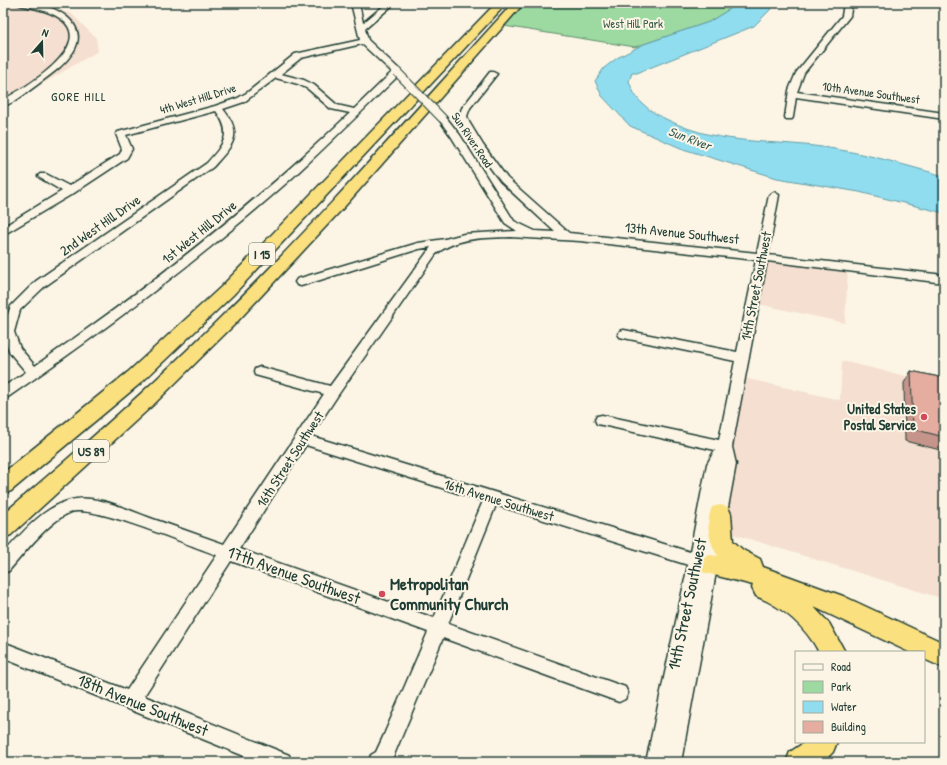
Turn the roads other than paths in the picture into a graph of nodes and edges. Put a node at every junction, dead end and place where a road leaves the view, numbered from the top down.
1 (19, 3) edge
2 (355, 3) edge
3 (391, 3) edge
4 (502, 3) edge
5 (519, 3) edge
6 (848, 3) edge
7 (943, 3) edge
8 (944, 7) edge
9 (361, 29) junction
10 (364, 41) junction
11 (397, 72) junction
12 (492, 74) dead end
13 (274, 75) junction
14 (794, 94) junction
15 (3, 103) edge
16 (218, 108) junction
17 (356, 112) junction
18 (944, 116) edge
19 (789, 117) dead end
20 (43, 176) dead end
21 (70, 191) junction
22 (774, 195) dead end
23 (4, 230) edge
24 (552, 235) junction
25 (566, 236) junction
26 (465, 237) joint
27 (448, 241) junction
28 (761, 256) junction
29 (944, 279) edge
30 (301, 282) dead end
31 (624, 334) dead end
32 (743, 358) junction
33 (176, 371) junction
34 (260, 372) dead end
35 (34, 373) junction
36 (333, 392) junction
37 (3, 394) edge
38 (602, 420) dead end
39 (303, 439) junction
40 (725, 447) junction
41 (3, 485) edge
42 (492, 498) junction
43 (720, 514) junction
44 (3, 516) edge
45 (3, 528) edge
46 (229, 552) junction
47 (702, 563) junction
48 (3, 566) edge
49 (815, 596) junction
50 (438, 627) junction
51 (3, 650) edge
52 (832, 651) edge
53 (944, 656) edge
54 (619, 693) dead end
55 (131, 700) junction
56 (822, 743) edge
57 (282, 762) edge
58 (378, 762) edge
59 (655, 762) edge
60 (672, 762) edge
61 (800, 762) edge

1 - 15 street
2 - 9 street
3 - 9 street
4 - 41 highway, I 15
5 - 33 highway, I 15
6 - 14 street
7 - 8 street
9 - 10 street
10 - 11 street, Sun River Road
10 - 13 street, 4th West Hill Drive
11 - 17 street, 1st West Hill Drive
11 - 24 street, Sun River Road, bridge
12 - 25 street
13 - 16 street, 4th West Hill Drive
13 - 17 street
14 - 18 street, 10th Avenue Southwest
14 - 19 street
16 - 21 street, 4th West Hill Drive
16 - 35 street, 2nd West Hill Drive
17 - 35 street, 1st West Hill Drive
20 - 21 street
21 - 23 street
22 - 28 street, 14th Street Southwest
24 - 25 street, 13th Avenue Southwest
24 - 26 street, 13th Avenue Southwest
25 - 28 street, 13th Avenue Southwest
26 - 27 street, 16th Street Southwest
27 - 30 street
27 - 36 street, 16th Street Southwest
28 - 29 street, 13th Avenue Southwest
28 - 32 street, 14th Street Southwest
31 - 32 street
32 - 40 street, 14th Street Southwest
33 - 44 highway, I 15
33 - 45 highway, US 89
34 - 36 street
35 - 37 street, 1st West Hill Drive
36 - 39 street, 16th Street Southwest
38 - 40 street
39 - 42 street, 16th Avenue Southwest
39 - 46 street, 16th Street Southwest
40 - 43 street, 14th Street Southwest
40 - 47 street, 14th Street Southwest
42 - 47 street, 16th Avenue Southwest
42 - 50 street
43 - 47 street, 14th Street Southwest
43 - 49 highway
46 - 48 street, 17th Avenue Southwest
46 - 50 street, 17th Avenue Southwest
46 - 55 street, 16th Street Southwest
47 - 49 highway
47 - 52 highway
47 - 59 street, 14th Street Southwest
47 - 60 street, 14th Street Southwest
49 - 53 highway
50 - 54 street, 17th Avenue Southwest
50 - 58 street
51 - 55 street, 18th Avenue Southwest
55 - 57 street, 18th Avenue Southwest
56 - 61 highway

